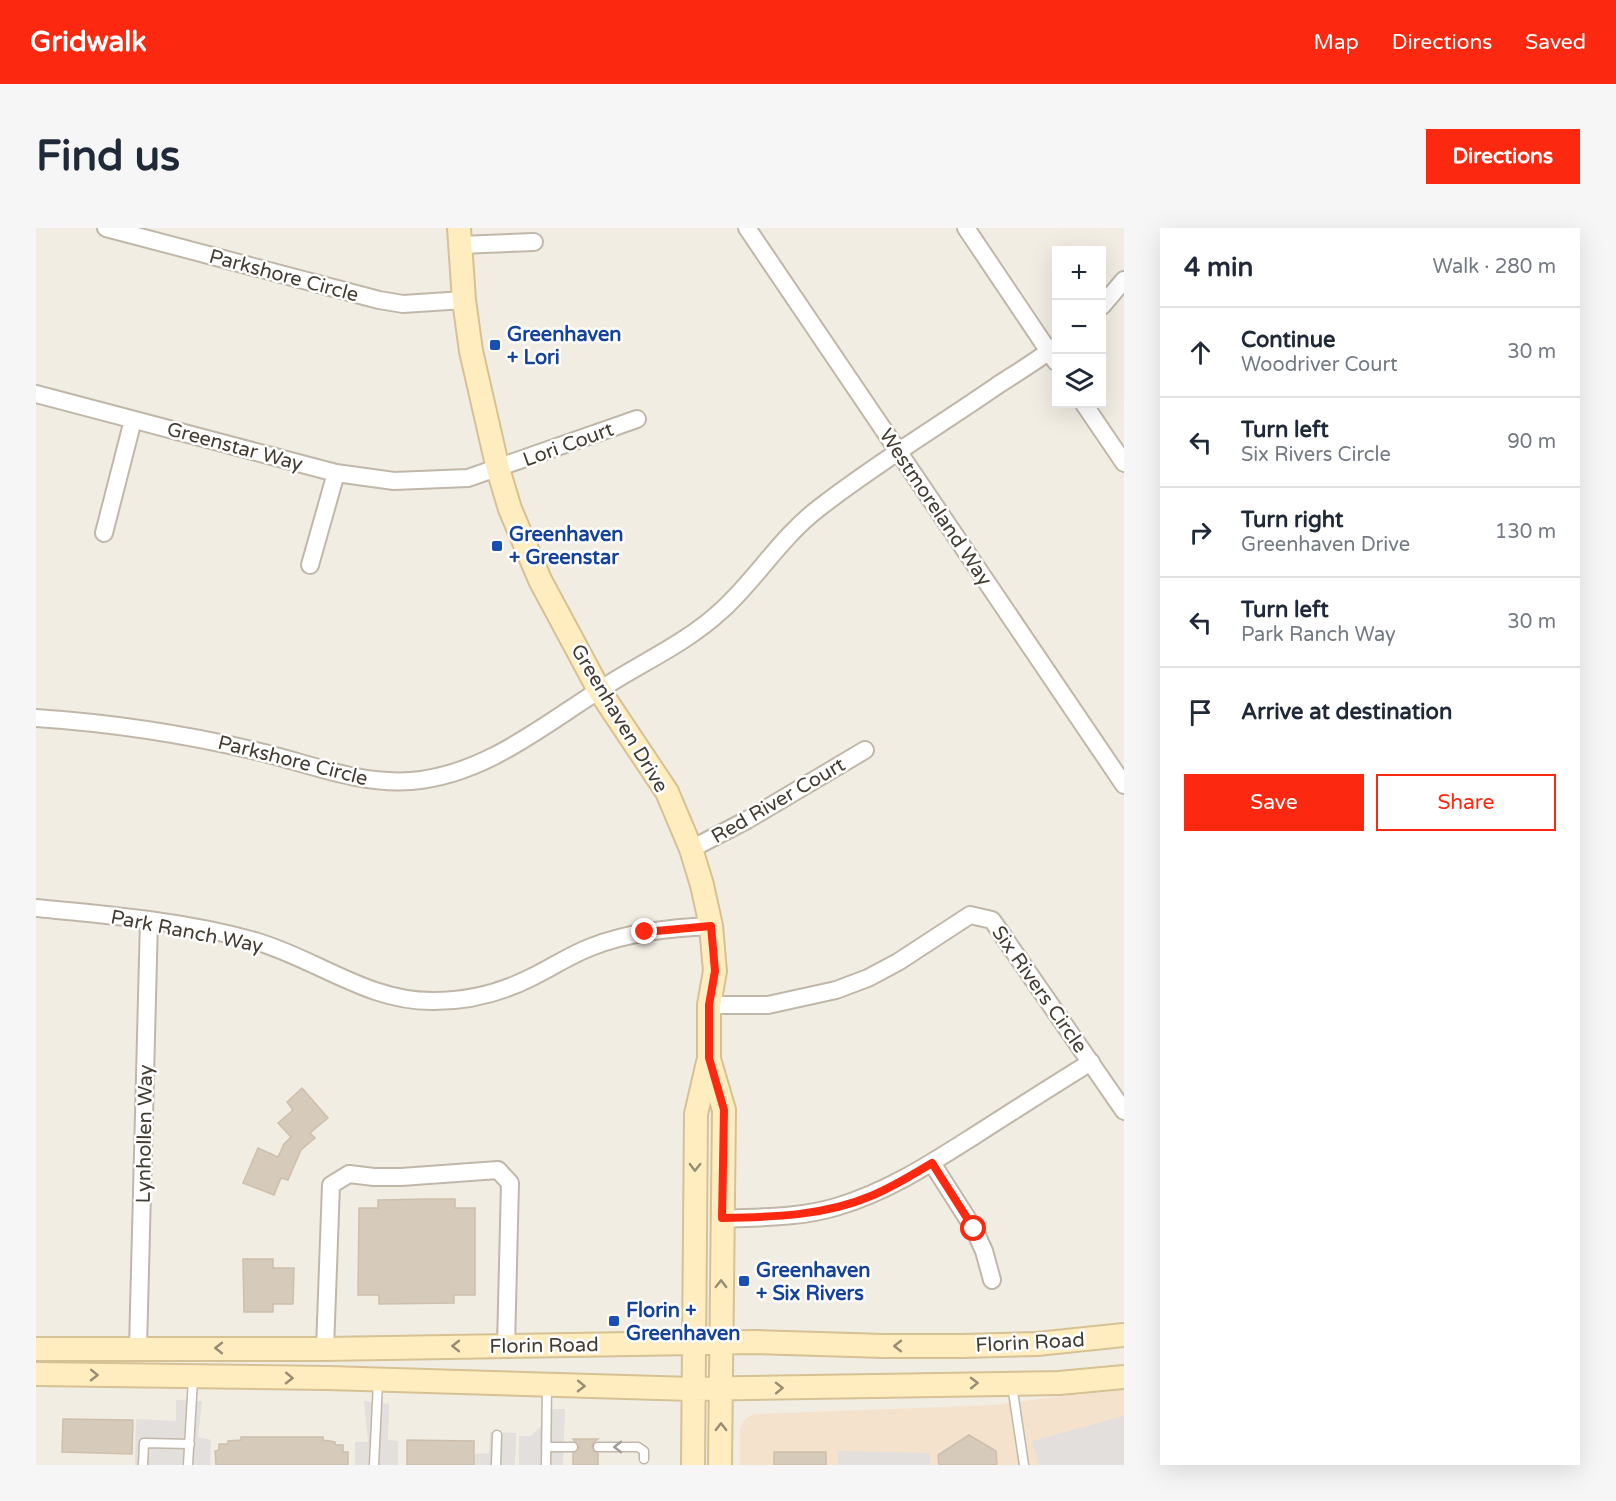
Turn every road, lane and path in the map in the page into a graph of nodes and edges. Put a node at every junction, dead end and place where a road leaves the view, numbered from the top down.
1 (105, 228) edge
2 (747, 228) edge
3 (966, 228) edge
4 (459, 237) edge
5 (534, 242) dead end
6 (1124, 280) edge
7 (464, 300) junction
8 (1106, 300) edge
9 (1052, 350) edge
10 (1052, 354) edge
11 (36, 394) edge
12 (1087, 408) edge
13 (637, 419) dead end
14 (133, 420) junction
15 (899, 452) junction
16 (1124, 463) edge
17 (498, 469) junction
18 (336, 473) junction
19 (104, 532) dead end
20 (310, 565) dead end
21 (599, 690) junction
22 (36, 718) edge
23 (865, 750) dead end
24 (1124, 785) edge
25 (691, 849) junction
26 (36, 908) edge
27 (149, 920) junction
28 (711, 926) junction
29 (709, 1005) junction
30 (709, 1058) junction
31 (1090, 1062) junction
32 (1124, 1111) edge
33 (932, 1163) junction
34 (722, 1218) junction
35 (992, 1280) dead end
36 (1124, 1335) edge
37 (693, 1342) junction
38 (721, 1342) junction
39 (506, 1346) junction
40 (138, 1348) junction
41 (36, 1349) edge
42 (325, 1349) junction
43 (36, 1374) edge
44 (193, 1376) junction
45 (1124, 1377) edge
46 (378, 1379) junction
47 (1011, 1383) junction
48 (547, 1386) junction
49 (720, 1388) junction
50 (692, 1389) junction
51 (497, 1435) dead end
52 (190, 1444) junction
53 (546, 1447) junction
54 (573, 1447) dead end
55 (598, 1447) dead end
56 (644, 1459) dead end
57 (144, 1465) edge
58 (188, 1465) edge
59 (374, 1465) edge
60 (496, 1465) edge
61 (546, 1465) edge
62 (693, 1465) edge
63 (720, 1465) edge
64 (1024, 1465) edge

1 - 7 street, Parkshore Circle
2 - 15 street, Westmoreland Way
3 - 9 street
4 - 5 street, Greenhaven Drive
4 - 7 main road, Greenhaven Drive
6 - 8 street
7 - 17 main road, Greenhaven Drive
10 - 15 street, Parkshore Circle
11 - 14 street, Greenstar Way
12 - 16 street
13 - 17 street, Lori Court
14 - 18 street, Greenstar Way
14 - 19 street
15 - 21 street, Parkshore Circle
15 - 24 street, Westmoreland Way
17 - 18 street, Greenstar Way
17 - 21 main road, Greenhaven Drive
18 - 20 street
21 - 22 street, Parkshore Circle
21 - 25 main road, Greenhaven Drive
23 - 25 street, Red River Court
25 - 28 main road, Greenhaven Drive
26 - 27 street, Park Ranch Way
27 - 28 street, Park Ranch Way
27 - 40 street, Lynhollen Way
28 - 29 main road, Greenhaven Drive
29 - 30 main road, Greenhaven Drive
29 - 31 street, Six Rivers Circle
30 - 34 main road, Greenhaven Drive
30 -> 37 main road, Greenhaven Drive
31 - 32 street
31 - 33 street, Six Rivers Circle
33 - 34 street, Six Rivers Circle
33 - 35 street
38 -> 34 main road, Greenhaven Drive
36 -> 38 main road, Florin Road
37 - 38 main road, Florin Road
37 - 39 main road, Florin Road
37 - 50 main road, Greenhaven Drive
38 - 49 main road, Greenhaven Drive
39 -> 42 main road, Florin Road
39 - 42 street
40 - 41 main road, Florin Road
42 -> 40 main road, Florin Road
43 -> 44 main road, Florin Road
44 -> 46 main road, Florin Road
44 - 52 lane
45 - 47 main road, Florin Road
46 - 48 main road, Florin Road
46 - 59 lane
49 -> 47 main road, Florin Road
47 - 64 lane
48 -> 50 main road, Florin Road
48 - 53 lane
49 - 50 main road, Florin Road
63 -> 49 main road, Greenhaven Drive
50 - 62 main road, Greenhaven Drive
51 - 60 lane
52 - 57 lane
52 - 58 lane
53 - 54 lane
53 - 61 lane
56 -> 55 lane

